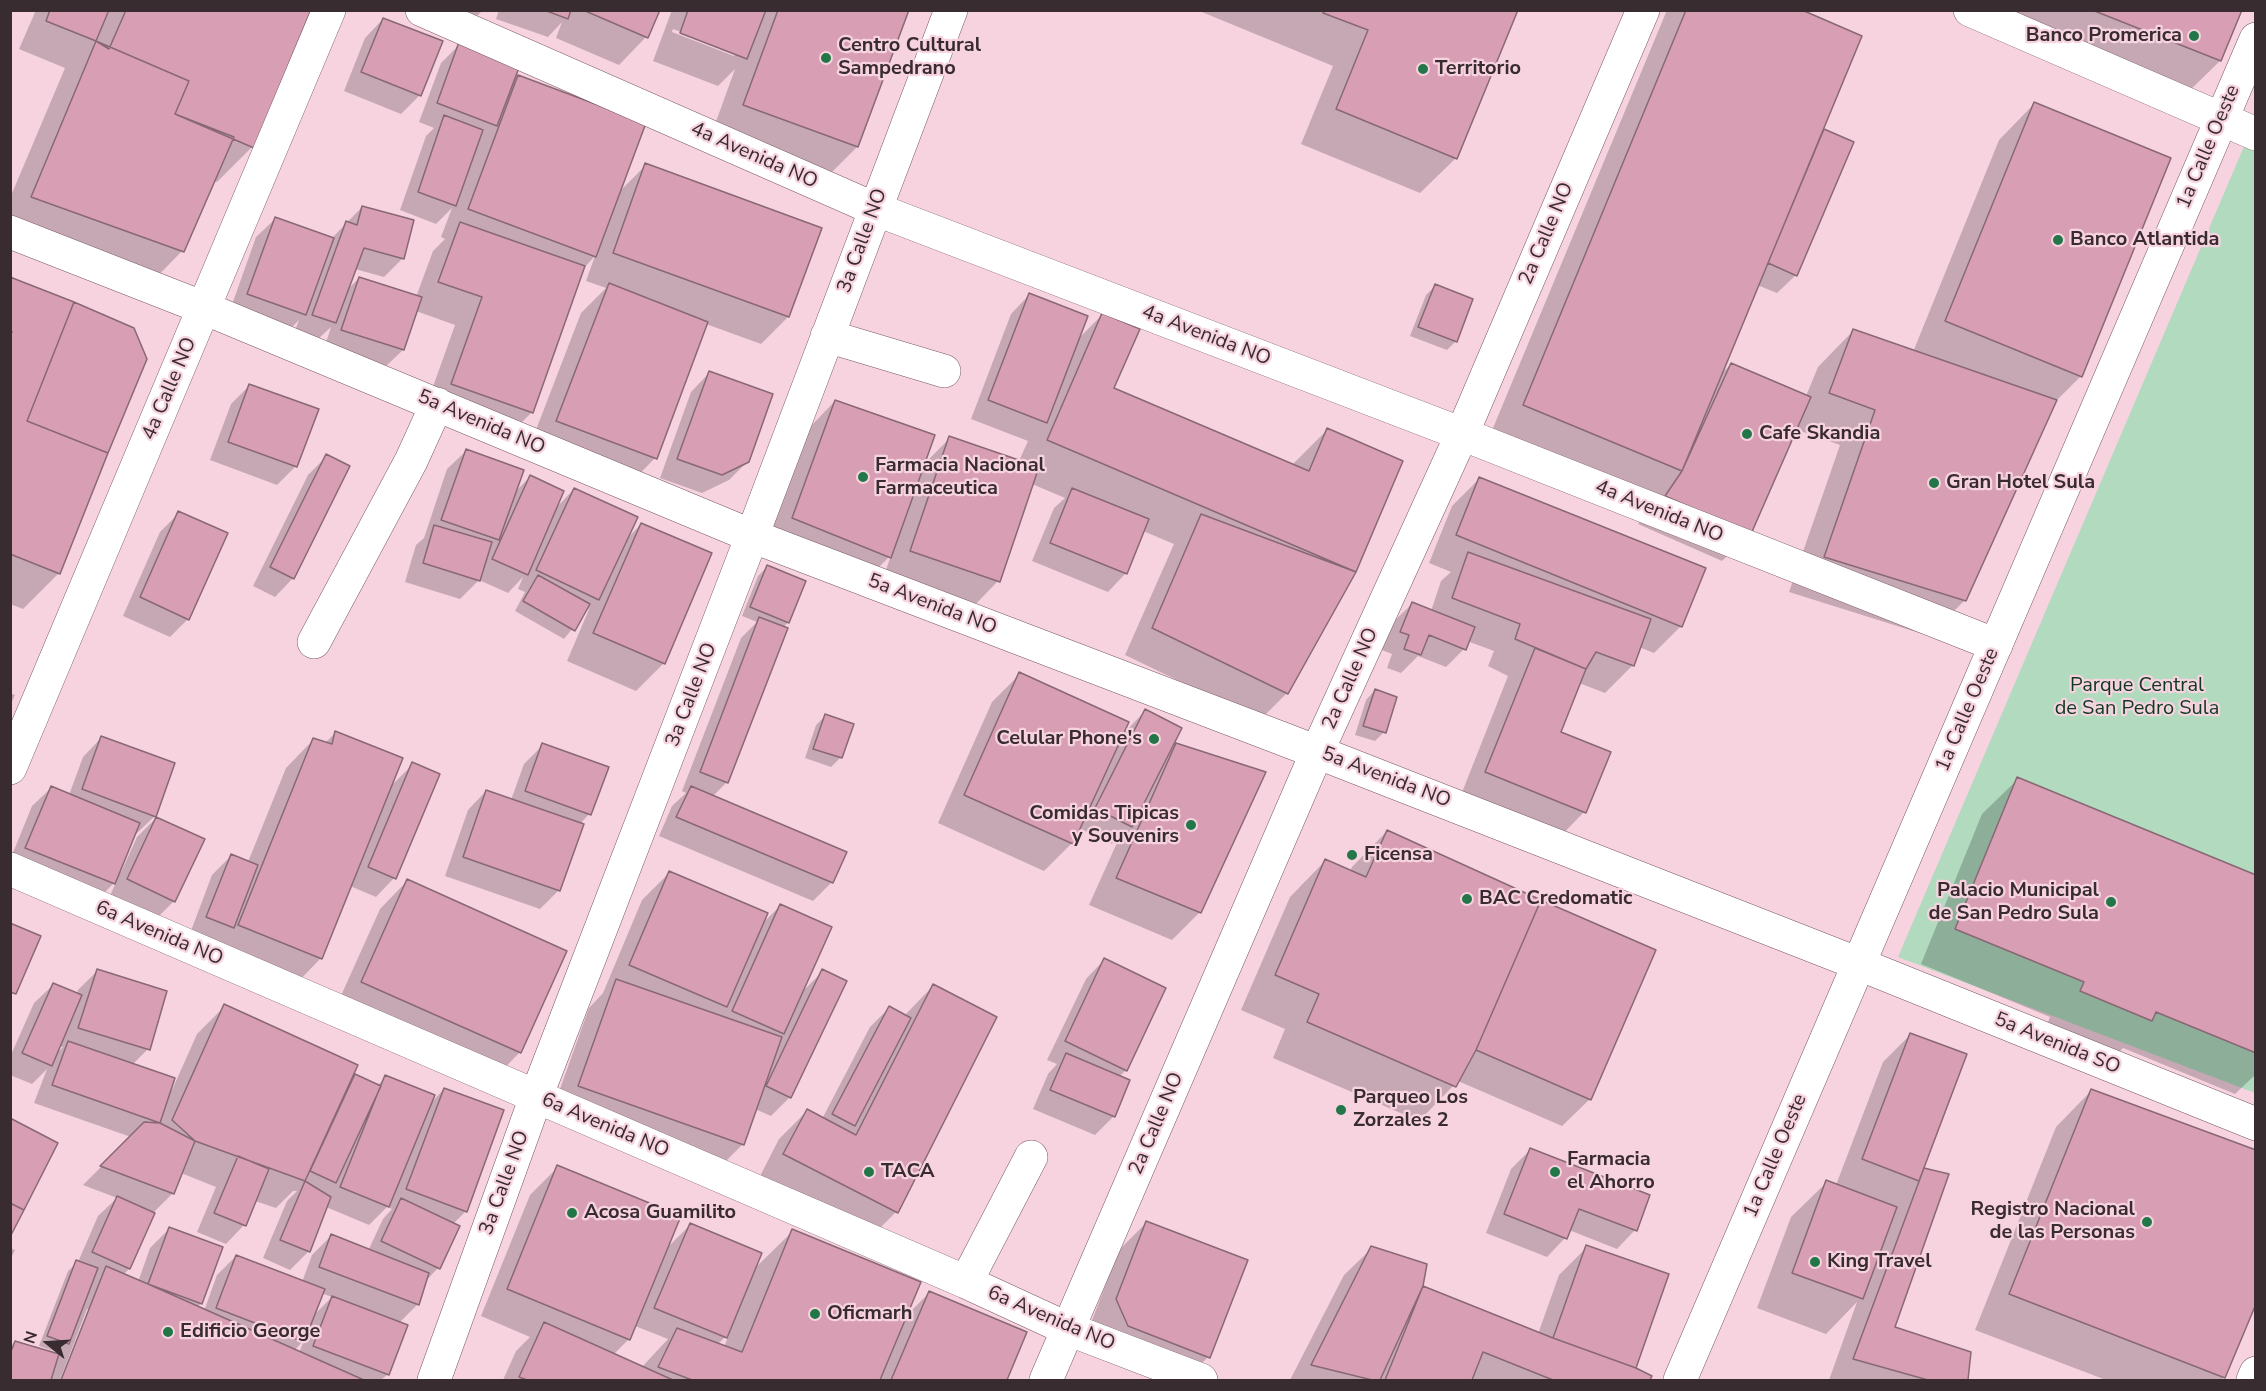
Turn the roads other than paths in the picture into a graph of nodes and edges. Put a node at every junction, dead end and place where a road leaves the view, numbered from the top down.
1 (329, 10) edge
2 (422, 10) edge
3 (951, 10) edge
4 (1643, 10) edge
5 (1970, 10) edge
6 (2256, 39) edge
7 (2221, 119) junction
8 (2256, 134) edge
9 (875, 209) junction
10 (10, 232) edge
11 (204, 308) junction
12 (828, 336) junction
13 (944, 371) dead end
14 (437, 404) junction
15 (1462, 434) junction
16 (752, 536) junction
17 (314, 642) dead end
18 (1996, 645) junction
19 (1317, 752) junction
20 (10, 768) edge
21 (10, 869) edge
22 (1859, 964) junction
23 (536, 1097) junction
24 (2256, 1124) edge
25 (1031, 1157) dead end
26 (966, 1282) junction
27 (1068, 1329) junction
28 (2256, 1373) edge
29 (434, 1380) edge
30 (1046, 1380) edge
31 (1201, 1380) edge
32 (1680, 1380) edge
33 (2253, 1380) edge

1 - 11 street, 4a Calle NO
2 - 9 street, 4a Avenida NO
3 - 9 street, 3a Calle NO
4 - 15 street, 2a Calle NO
5 - 7 street
6 - 7 street, 1a Calle Oeste
7 - 8 street
7 - 18 street, 1a Calle Oeste
9 - 12 street, 3a Calle NO
9 - 15 street, 4a Avenida NO
10 - 11 street, 5a Avenida NO
11 - 14 street, 5a Avenida NO
11 - 20 street, 4a Calle NO
12 - 13 street
12 - 16 street, 3a Calle NO
14 - 16 street, 5a Avenida NO
14 - 17 street
15 - 18 street, 4a Avenida NO
15 - 19 street, 2a Calle NO
16 - 19 street, 5a Avenida NO
16 - 23 street, 3a Calle NO
18 - 22 street, 1a Calle Oeste
19 - 22 street, 5a Avenida NO
19 - 27 street, 2a Calle NO
21 - 23 street, 6a Avenida NO
22 - 24 street, 5a Avenida SO
22 - 32 street, 1a Calle Oeste
23 - 26 street, 6a Avenida NO
23 - 29 street, 3a Calle NO
25 - 26 street
26 - 27 street, 6a Avenida NO
27 - 30 street, 2a Calle NO
27 - 31 street, 6a Avenida NO
28 - 33 street

